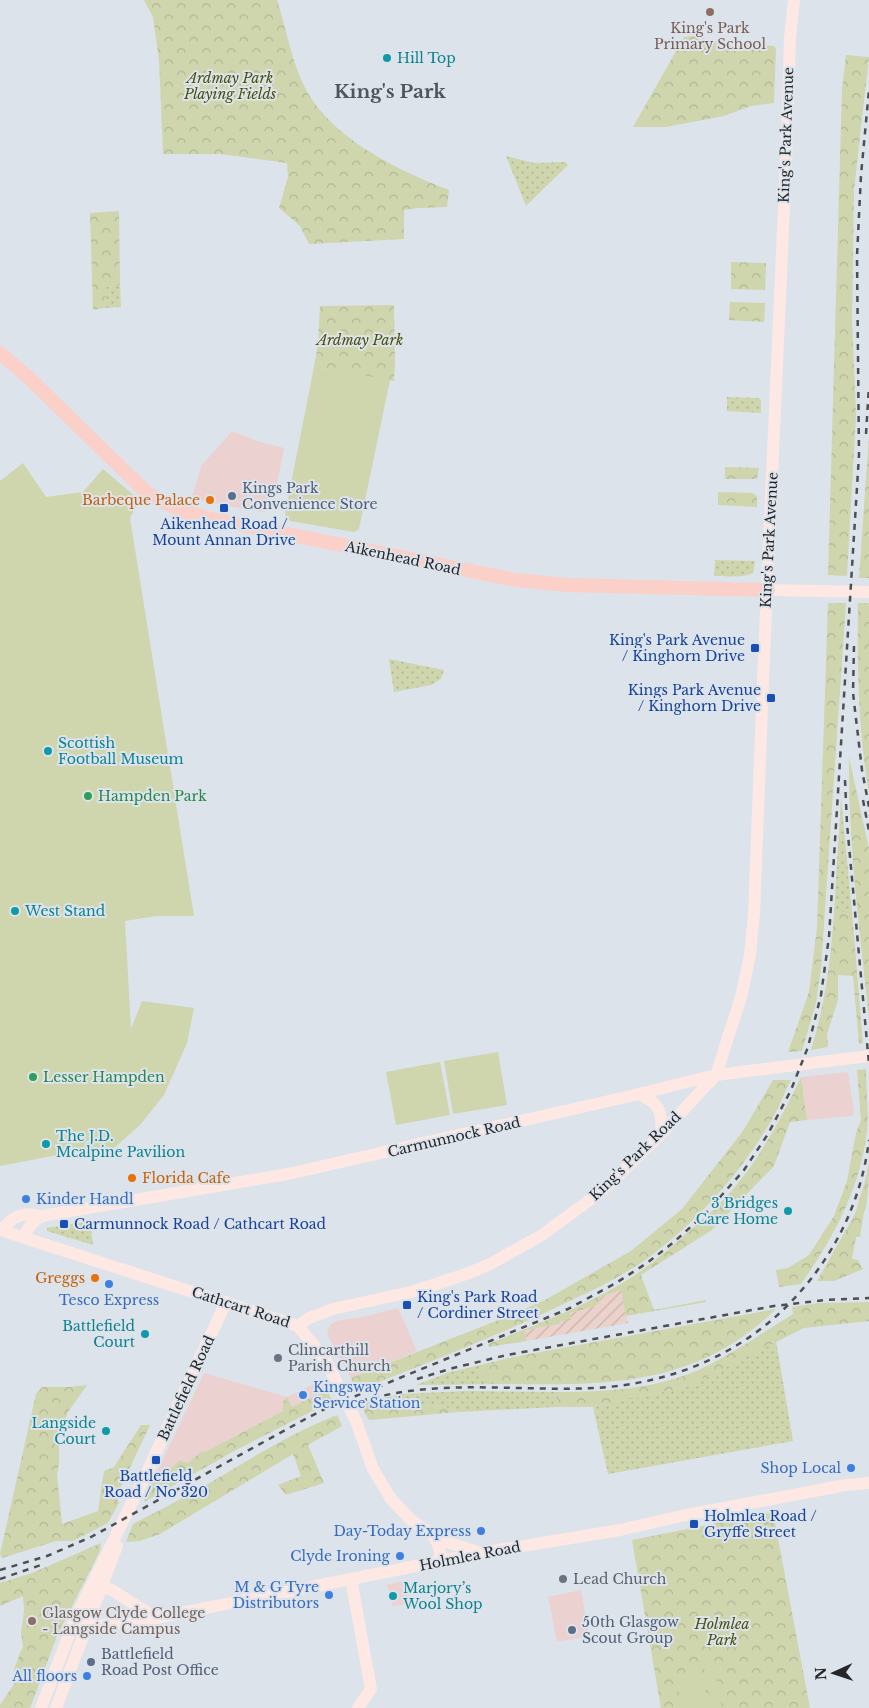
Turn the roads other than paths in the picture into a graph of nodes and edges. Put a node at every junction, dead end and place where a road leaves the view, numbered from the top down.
1 (794, 0) edge
2 (0, 353) edge
3 (768, 590) junction
4 (869, 592) edge
5 (869, 1056) edge
6 (716, 1074) junction
7 (639, 1094) junction
8 (661, 1133) junction
9 (39, 1216) junction
10 (1, 1230) edge
11 (24, 1236) junction
12 (226, 1302) junction
13 (298, 1326) junction
14 (869, 1483) edge
15 (433, 1534) junction
16 (481, 1553) junction
17 (442, 1562) junction
18 (351, 1579) junction
19 (97, 1584) junction
20 (78, 1614) junction
21 (156, 1618) junction
22 (87, 1626) junction
23 (58, 1680) junction
24 (42, 1708) edge
25 (56, 1708) edge
26 (358, 1708) edge

1 - 3 street, King's Park Avenue
2 - 3 main road, Aikenhead Road
3 - 4 street, Aikenhead Road
3 - 6 street, King's Park Avenue
5 - 6 street, Carmunnock Road
6 - 7 street, Carmunnock Road
6 - 8 street, King's Park Road
7 - 8 street
7 - 9 street, Carmunnock Road
8 - 13 street, King's Park Road
9 - 10 street, Carmunnock Road
9 - 11 street
10 - 11 street, Cathcart Road
11 - 12 street, Cathcart Road
12 - 13 street, Cathcart Road
12 - 19 street, Battlefield Road
13 - 15 street, Cathcart Road
14 - 16 street, Holmlea Road
15 - 16 street, Cathcart Road
15 - 17 street
16 - 17 street, Holmlea Road
17 - 18 street, Holmlea Road
18 - 21 street, Holmlea Road
18 - 26 street
19 - 20 street, Battlefield Road
19 - 21 street
19 - 22 street, Battlefield Road
20 - 22 street
20 - 23 street, Battlefield Road
21 - 22 street, Holmlea Road
22 - 23 street, Battlefield Road
23 - 24 street, Battlefield Road
23 - 25 street, Battlefield Road

